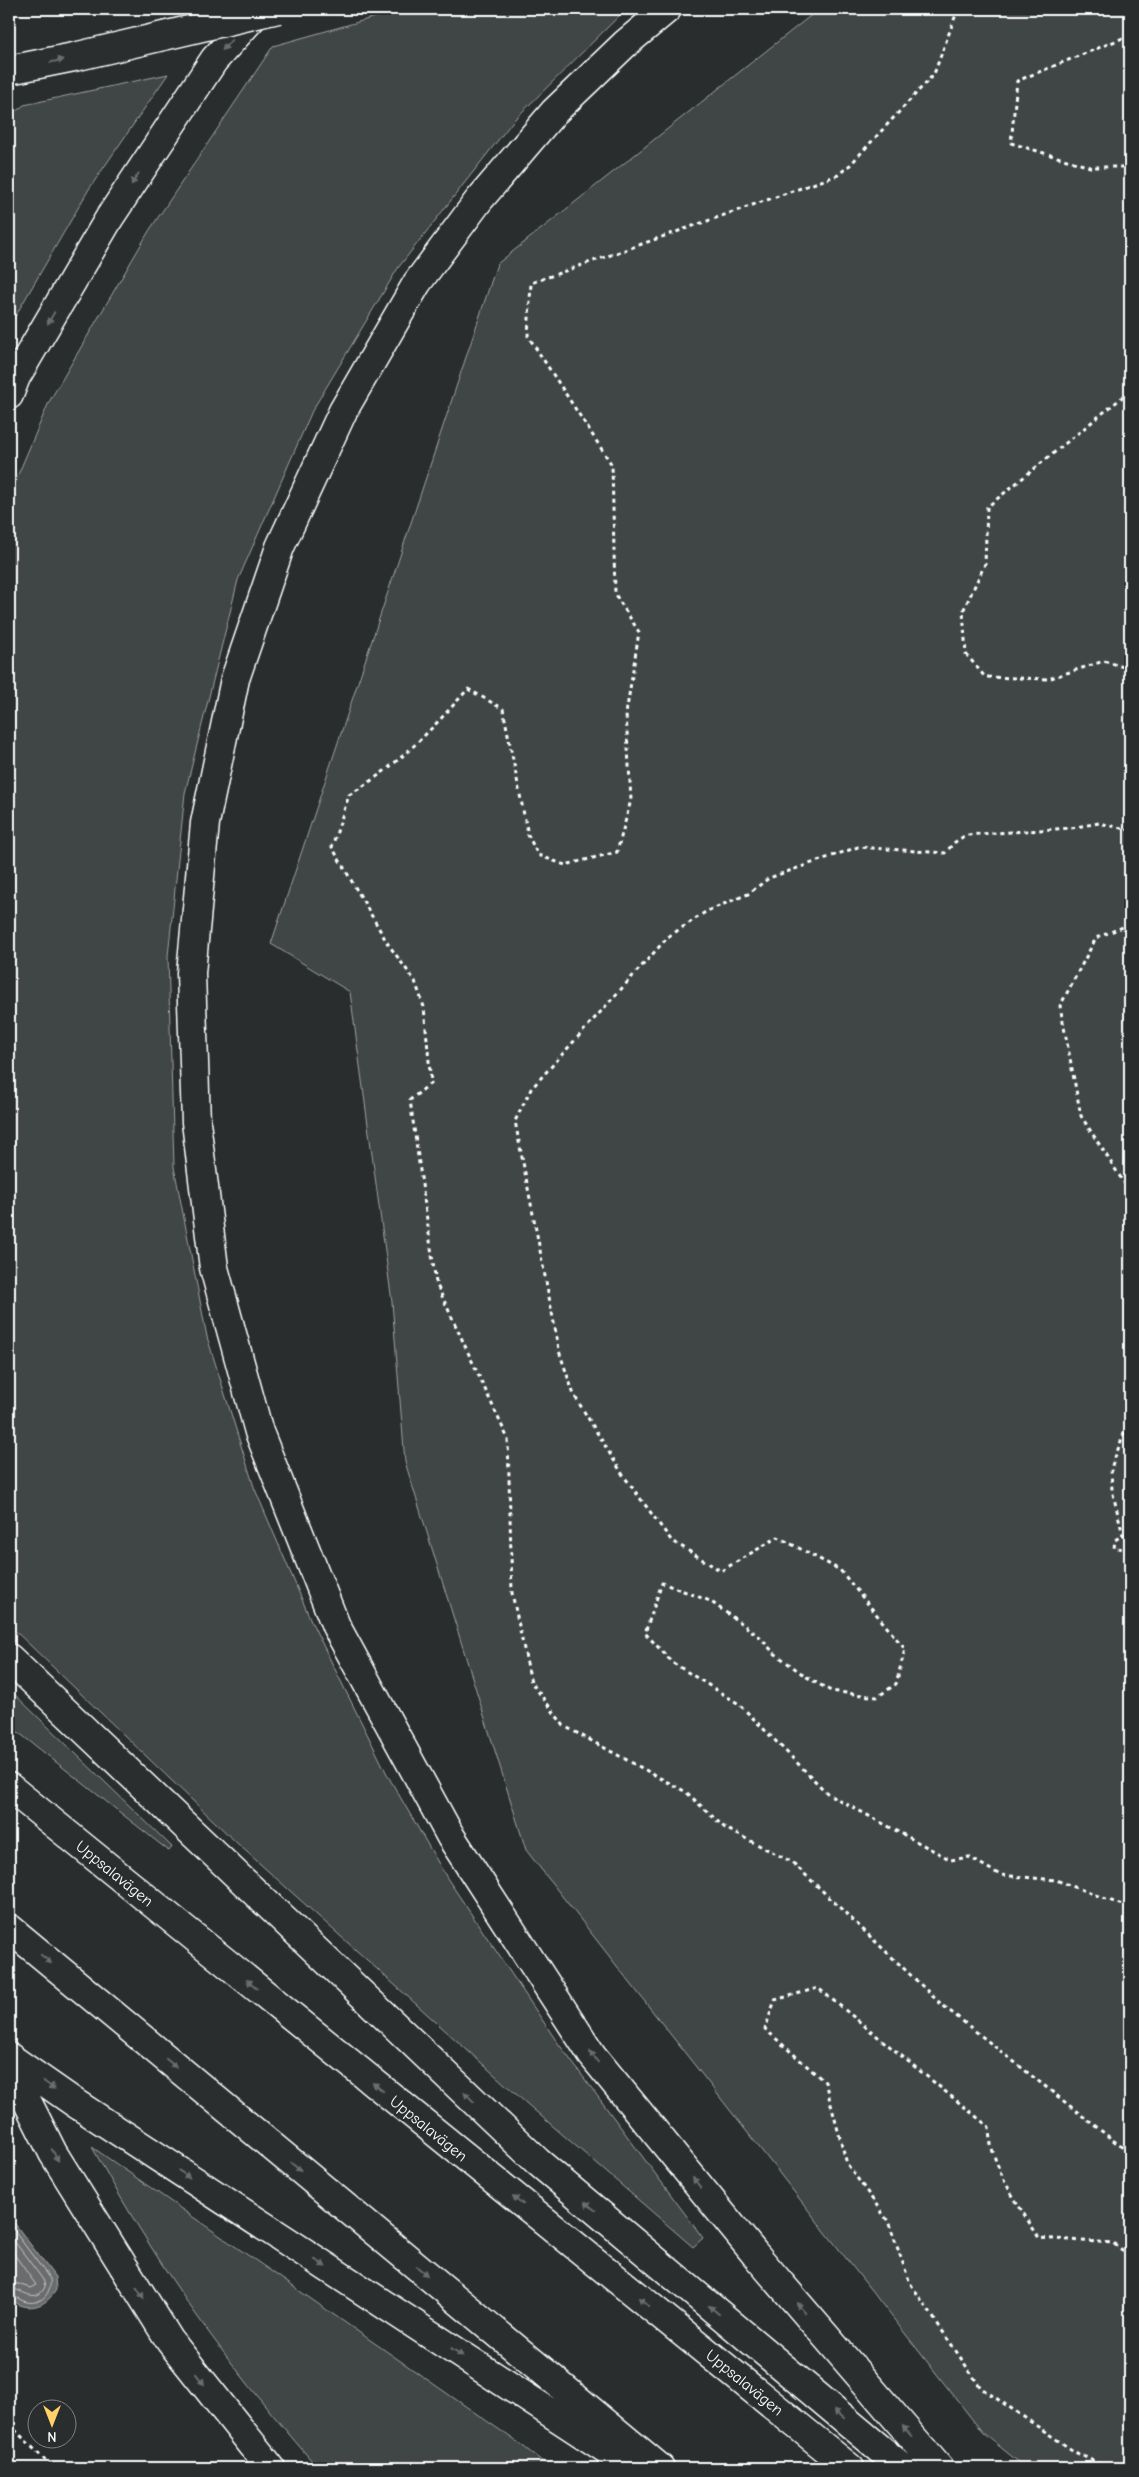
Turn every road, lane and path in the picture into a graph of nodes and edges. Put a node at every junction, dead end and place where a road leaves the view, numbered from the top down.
1 (260, 9) edge
2 (278, 9) edge
3 (667, 9) edge
4 (958, 9) edge
5 (1130, 35) edge
6 (9, 70) edge
7 (1130, 168) edge
8 (1130, 391) edge
9 (9, 395) edge
10 (1130, 669) edge
11 (1130, 830) edge
12 (1130, 924) edge
13 (1130, 1192) edge
14 (1130, 1417) edge
15 (1130, 1549) edge
16 (9, 1658) edge
17 (1130, 1672) edge
18 (1130, 1705) edge
19 (9, 1787) edge
20 (1130, 1908) edge
21 (9, 1928) edge
22 (9, 2057) edge
23 (9, 2065) edge
24 (1130, 2157) edge
25 (1130, 2256) edge
26 (9, 2424) edge
27 (53, 2468) edge
28 (271, 2468) edge
29 (635, 2468) edge
30 (660, 2468) edge
31 (850, 2468) edge
32 (903, 2468) edge
33 (939, 2468) edge
34 (1108, 2468) edge

1 -> 9 highway
6 -> 2 highway, bridge
33 -> 3 highway
4 - 24 path
5 - 7 path
8 - 10 path
11 - 20 path
12 - 13 path
14 - 15 path
32 -> 16 highway
17 - 18 path
31 -> 19 highway, Uppsalavägen
21 -> 30 highway
22 -> 29 highway
23 -> 28 highway
25 - 34 path
26 - 27 path

